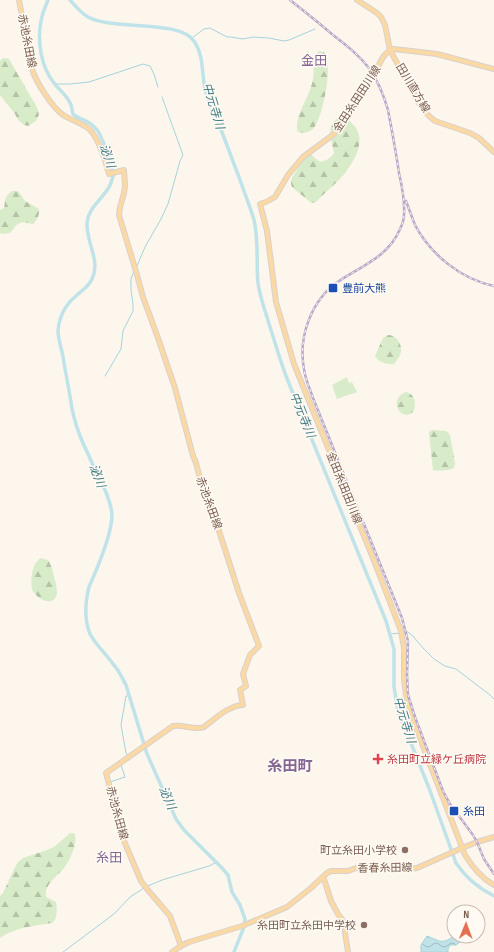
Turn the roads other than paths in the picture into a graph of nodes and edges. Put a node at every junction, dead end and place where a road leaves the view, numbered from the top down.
1 (19, 0) edge
2 (357, 0) edge
3 (390, 50) junction
4 (494, 69) edge
5 (494, 152) edge
6 (494, 837) edge
7 (461, 848) junction
8 (323, 877) junction
9 (494, 885) edge
10 (181, 946) junction
11 (172, 952) edge
12 (348, 952) edge

1 - 10 main road, 赤池糸田線
2 - 3 main road, 田川直方線
3 - 4 main road
3 - 5 main road, 田川直方線
3 - 7 main road, 金田糸田田川線, bridge
6 - 7 main road, 香春糸田線
7 - 8 main road, 香春糸田線
7 - 9 main road, 金田糸田田川線
8 - 10 main road, 香春糸田線
8 - 12 main road
10 - 11 main road, 香春糸田線

